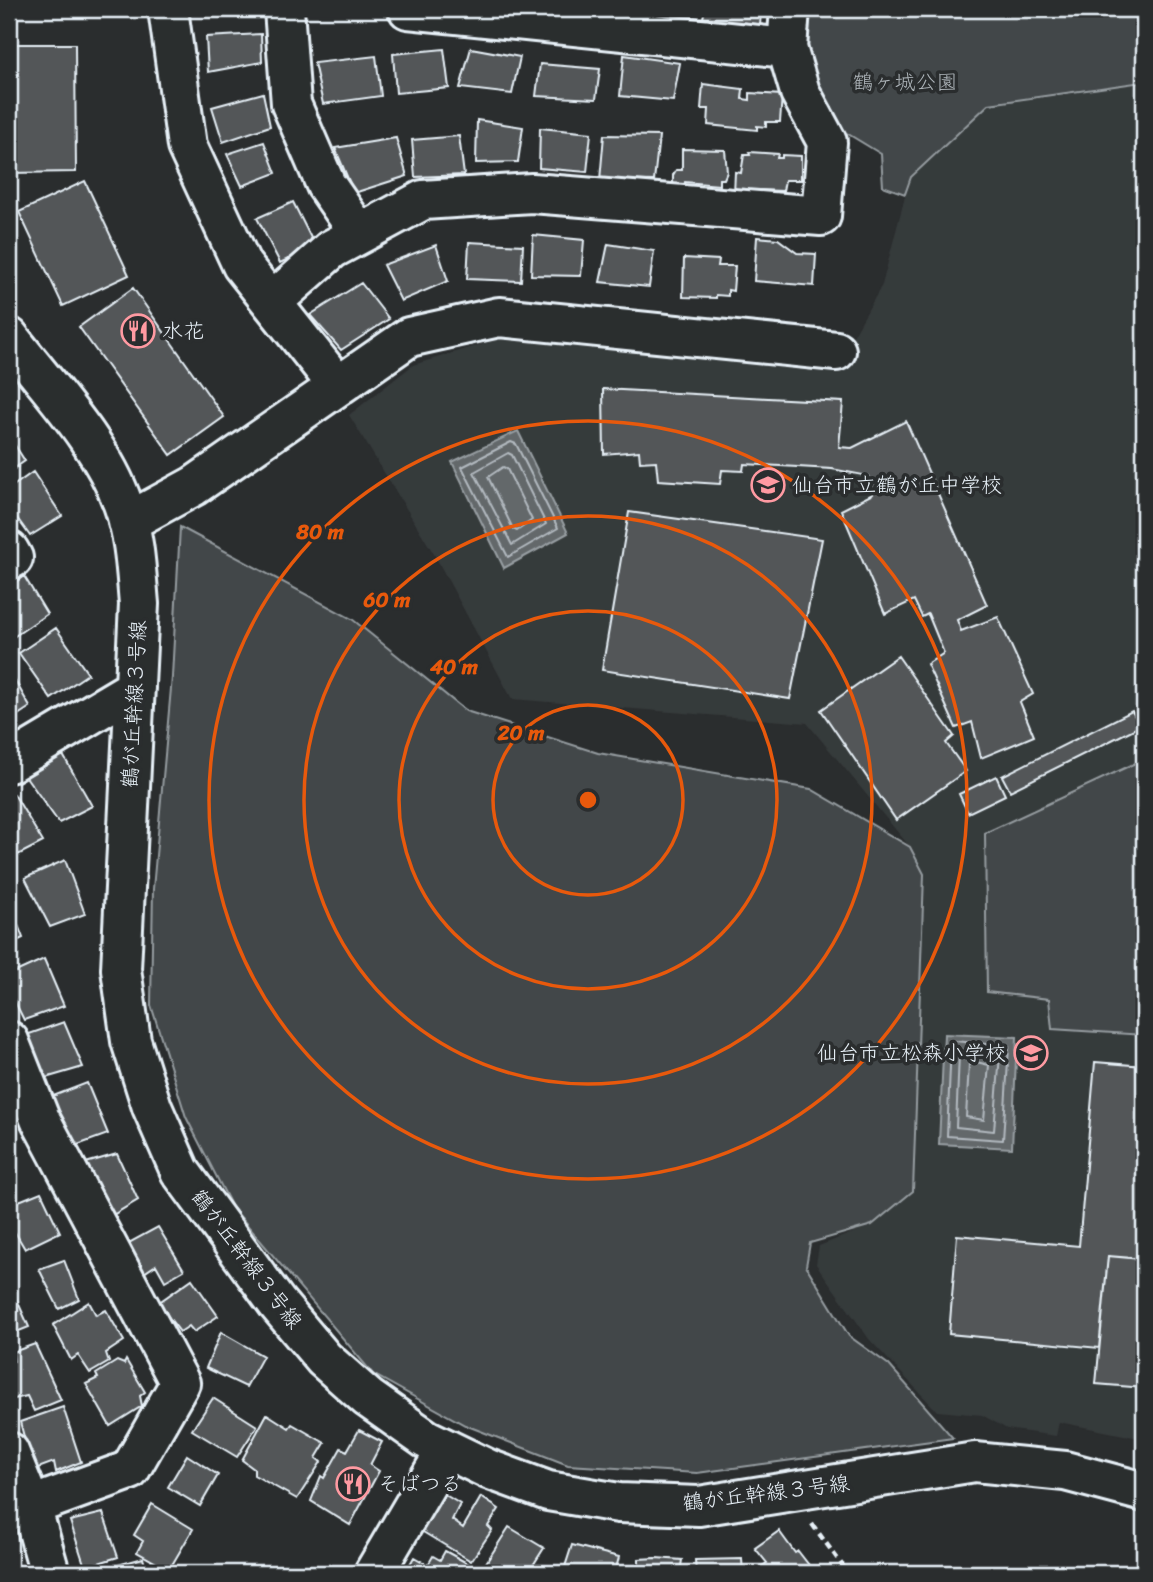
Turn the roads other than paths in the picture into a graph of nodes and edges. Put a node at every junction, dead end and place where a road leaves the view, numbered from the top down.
1 (168, 9) edge
2 (284, 9) edge
3 (408, 9) edge
4 (790, 9) edge
5 (787, 48) junction
6 (360, 234) junction
7 (272, 302) junction
8 (9, 337) edge
9 (836, 351) dead end
10 (338, 386) junction
11 (128, 522) junction
12 (9, 551) edge
13 (9, 560) edge
14 (135, 688) junction
15 (9, 763) edge
16 (9, 1041) edge
17 (447, 1449) junction
18 (9, 1452) edge
19 (1144, 1492) edge
20 (31, 1506) junction
21 (50, 1573) edge
22 (374, 1573) edge

1 - 7 street
2 - 6 street
3 - 5 street
4 - 5 street
5 - 6 street
6 - 7 street
7 - 10 street
8 - 11 street, 鶴が丘幹線３号線
9 - 10 street
10 - 11 street
11 - 14 street, 鶴が丘幹線３号線
12 - 13 street
14 - 15 street
14 - 17 street, 鶴が丘幹線３号線
16 - 20 street
17 - 19 street, 鶴が丘幹線３号線
17 - 22 street
18 - 20 street
20 - 21 street

